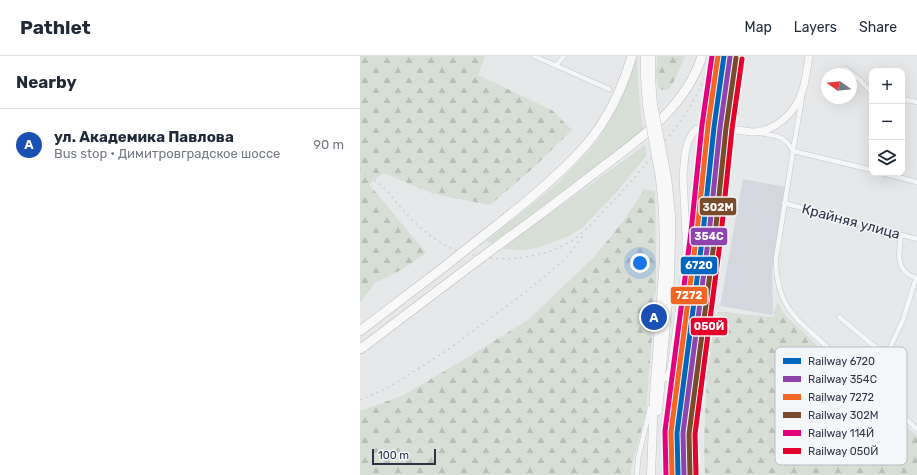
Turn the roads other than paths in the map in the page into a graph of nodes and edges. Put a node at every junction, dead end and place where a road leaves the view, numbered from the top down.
1 (534, 56) edge
2 (564, 56) edge
3 (632, 56) edge
4 (645, 56) edge
5 (651, 56) edge
6 (702, 56) edge
7 (809, 56) edge
8 (556, 65) junction
9 (857, 78) edge
10 (804, 84) junction
11 (609, 89) dead end
12 (869, 90) edge
13 (905, 100) edge
14 (917, 102) edge
15 (650, 105) junction
16 (758, 132) junction
17 (792, 151) junction
18 (869, 169) edge
19 (894, 176) edge
20 (917, 182) edge
21 (784, 203) junction
22 (902, 235) junction
23 (917, 239) edge
24 (839, 317) dead end
25 (360, 331) edge
26 (827, 347) edge
27 (875, 347) edge
28 (890, 347) edge
29 (360, 349) edge
30 (659, 378) junction
31 (654, 395) junction
32 (907, 421) edge
33 (917, 430) edge
34 (643, 436) junction
35 (653, 441) junction
36 (652, 458) junction
37 (637, 475) edge
38 (651, 475) edge

1 - 8 street
2 - 8 street
3 - 25 highway, bridge
4 - 15 main road
5 - 15 main road
6 - 29 highway, bridge
7 - 10 street
8 - 11 street
9 - 12 street
10 - 16 street
10 - 17 street
13 - 14 street
15 - 30 main road, bridge
16 - 17 street
16 - 30 street
17 - 18 street
17 - 21 street
19 - 20 street
21 - 22 street, Крайняя улица
21 - 26 street
22 - 23 street, Крайняя улица
22 - 28 street
24 - 27 street
30 - 31 main road
30 - 36 main road
31 - 34 street
31 - 35 main road
32 - 33 street
34 - 35 street
34 - 37 street
35 - 36 main road
36 - 38 main road

